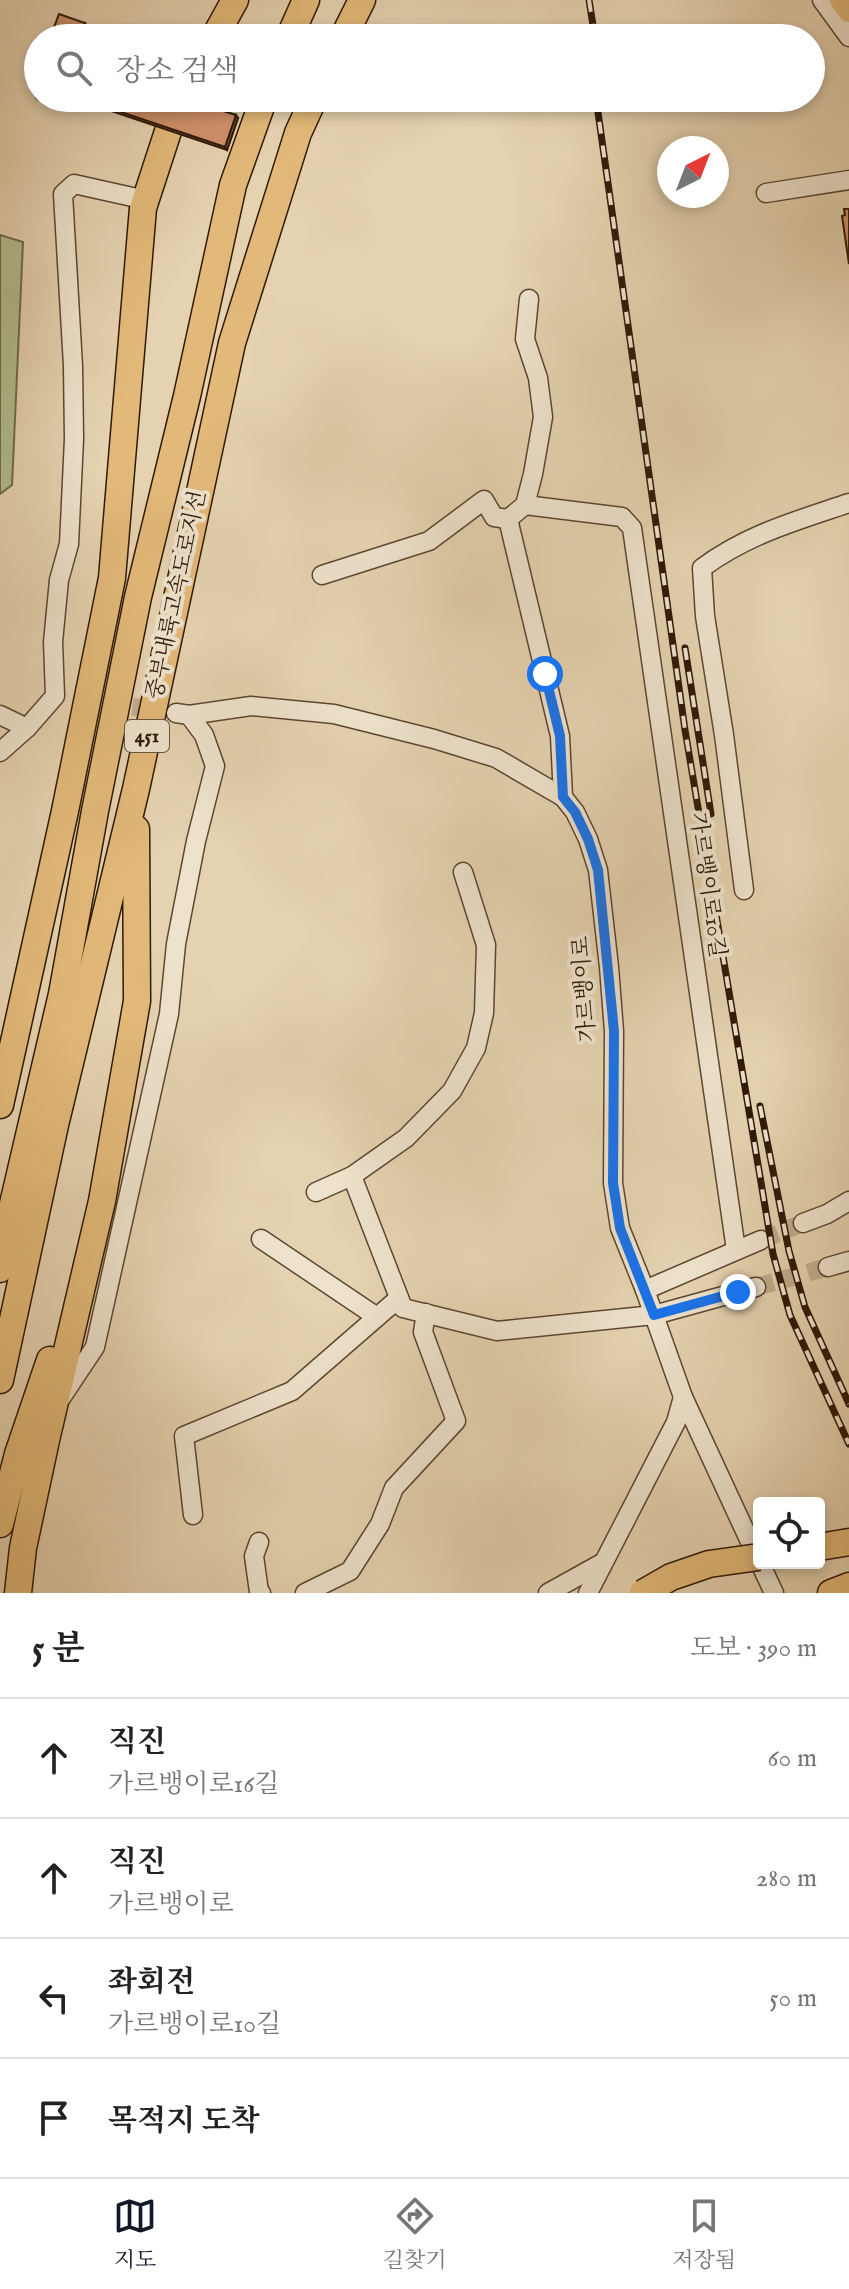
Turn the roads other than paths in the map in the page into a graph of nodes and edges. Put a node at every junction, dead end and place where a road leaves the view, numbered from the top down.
1 (235, 0) edge
2 (306, 0) edge
3 (362, 0) edge
4 (822, 0) edge
5 (841, 0) edge
6 (849, 11) edge
7 (222, 24) edge
8 (295, 24) edge
9 (350, 24) edge
10 (849, 37) edge
11 (175, 112) edge
12 (259, 112) edge
13 (308, 112) edge
14 (849, 180) edge
15 (849, 193) edge
16 (146, 200) junction
17 (529, 299) dead end
18 (849, 503) edge
19 (525, 505) junction
20 (508, 519) junction
21 (322, 575) dead end
22 (55, 696) junction
23 (79, 699) tunnel mouth
24 (0, 715) edge
25 (27, 728) junction
26 (0, 752) edge
27 (136, 789) junction
28 (563, 797) junction
29 (463, 872) dead end
30 (744, 890) dead end
31 (0, 1105) edge
32 (352, 1176) junction
33 (316, 1192) dead end
34 (102, 1201) junction
35 (849, 1201) edge
36 (803, 1223) tunnel mouth
37 (261, 1239) dead end
38 (761, 1240) tunnel mouth
39 (736, 1250) junction
40 (849, 1261) edge
41 (828, 1267) tunnel mouth
42 (0, 1269) edge
43 (756, 1287) tunnel mouth
44 (645, 1290) junction
45 (399, 1298) junction
46 (426, 1313) junction
47 (654, 1315) junction
48 (377, 1317) junction
49 (0, 1380) edge
50 (683, 1397) junction
51 (53, 1409) junction
52 (193, 1515) dead end
53 (0, 1524) edge
54 (259, 1542) dead end
55 (849, 1542) edge
56 (825, 1546) edge
57 (753, 1547) edge
58 (753, 1560) edge
59 (602, 1563) junction
60 (763, 1569) edge
61 (849, 1586) edge
62 (772, 1591) edge
63 (18, 1593) edge
64 (261, 1593) edge
65 (305, 1593) edge
66 (548, 1593) edge
67 (588, 1593) edge
68 (643, 1593) edge
69 (831, 1593) edge

1 - 7 highway
2 - 8 highway
3 - 9 highway
4 - 10 street
5 - 6 main road
11 - 16 highway
12 - 42 highway, 중부내륙고속도로지선 / 451
13 - 27 highway, 중부내륙고속도로지선 / 451
14 - 15 street
16 - 22 street
16 - 31 highway
17 - 19 street
18 - 30 street
19 - 20 street
19 - 39 street, 가르뱅이로10길
20 - 21 street
20 - 28 street
22 - 23 street
22 - 25 street
24 - 25 street
25 - 26 street
27 - 34 highway
27 - 49 highway, 중부내륙고속도로지선 / 451
28 - 44 street, 가르뱅이로
28 - 51 street, 가르뱅이로
29 - 32 street
32 - 33 street
32 - 45 street
34 - 51 highway
34 - 53 highway
35 - 36 street
37 - 48 street
38 - 39 street
39 - 44 street
40 - 41 street
43 - 47 street
44 - 47 street, 가르뱅이로
45 - 46 street
45 - 48 street
46 - 47 street
46 - 65 street
47 - 50 street, 가르뱅이로
48 - 52 street
50 - 57 street, 가르뱅이로
50 - 59 street
51 - 63 highway
54 - 64 street
55 - 56 highway
58 - 68 highway, bridge
59 - 66 street
59 - 67 street
60 - 62 street, 가르뱅이로
61 - 69 highway

